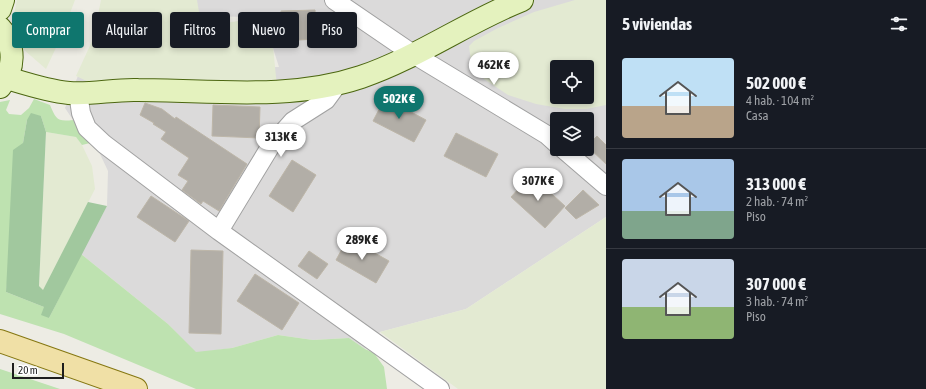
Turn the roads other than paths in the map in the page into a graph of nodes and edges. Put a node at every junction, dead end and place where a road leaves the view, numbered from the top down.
1 (3, 0) edge
2 (334, 0) edge
3 (522, 0) edge
4 (0, 9) edge
5 (0, 28) edge
6 (412, 54) junction
7 (3, 82) edge
8 (337, 85) junction
9 (78, 93) junction
10 (550, 138) edge
11 (571, 156) edge
12 (606, 186) edge
13 (219, 231) junction
14 (0, 341) edge
15 (136, 389) edge
16 (440, 389) edge

1 - 4 street
2 - 6 street
3 - 6 street
5 - 7 street
6 - 8 street
6 - 10 street
7 - 9 street
8 - 9 street
8 - 13 street
9 - 13 street
11 - 12 street
13 - 16 street
14 - 15 main road

